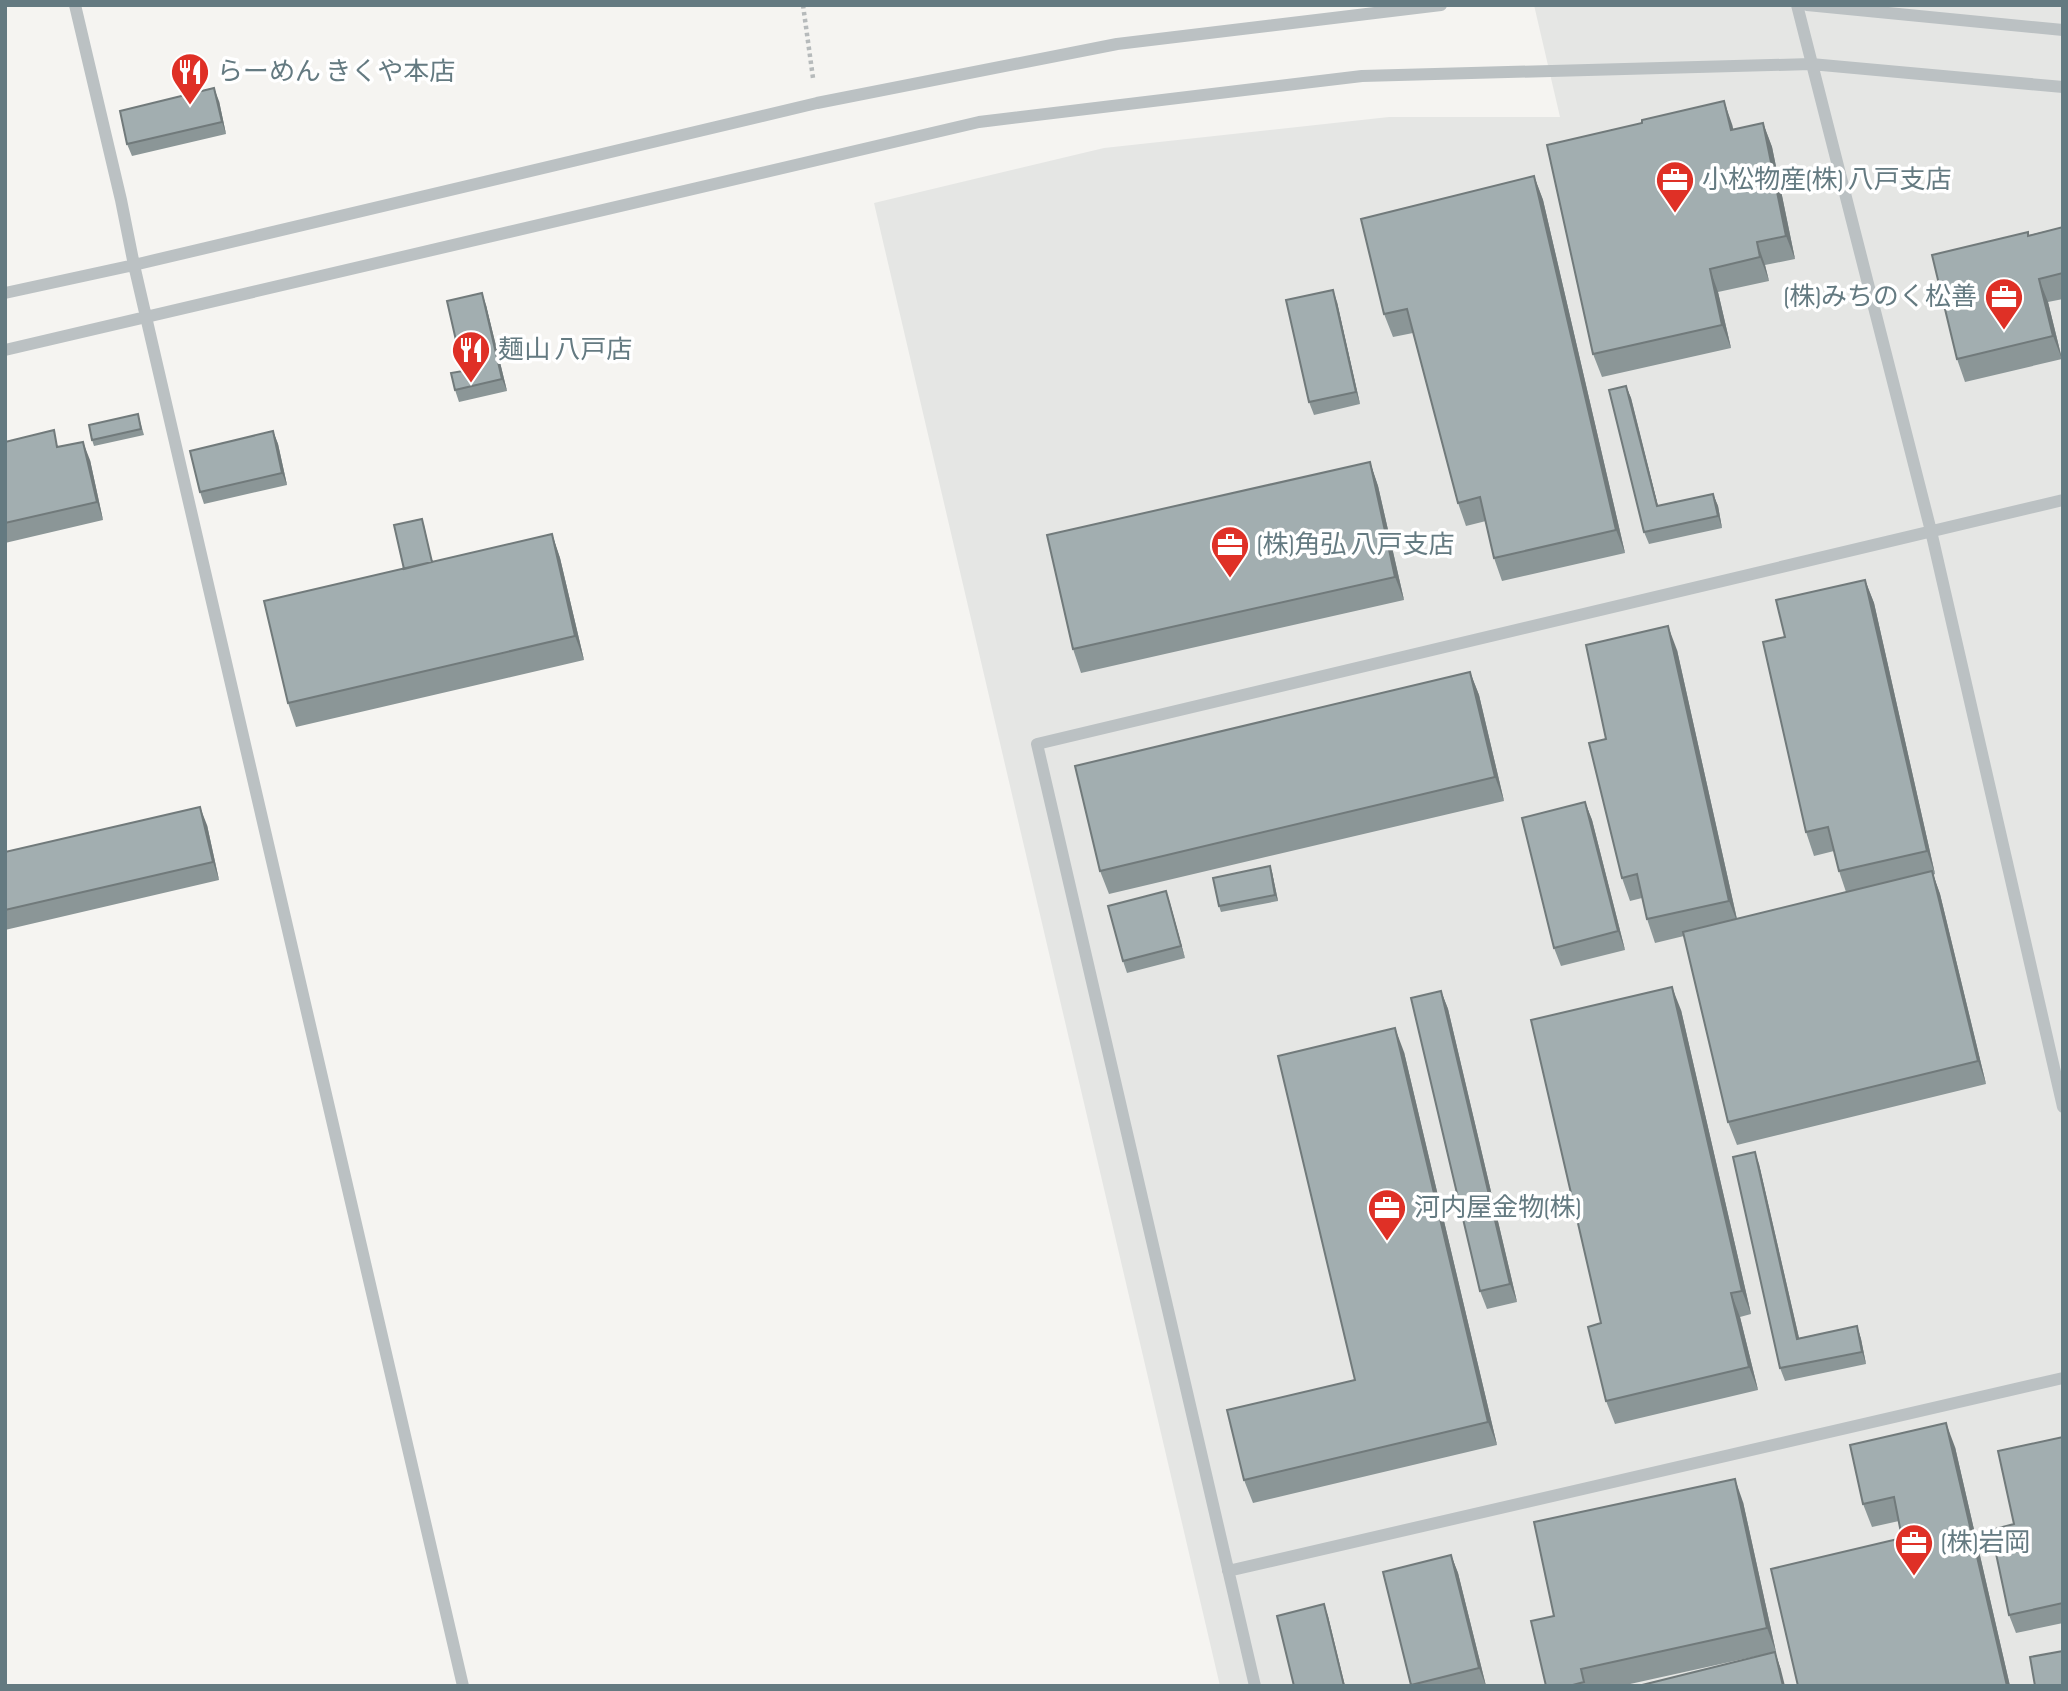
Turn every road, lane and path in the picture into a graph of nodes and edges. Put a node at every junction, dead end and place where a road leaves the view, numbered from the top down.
1 (75, 5) edge
2 (803, 5) edge
3 (1441, 5) edge
4 (1797, 5) edge
5 (1807, 5) edge
6 (2063, 30) edge
7 (1811, 64) junction
8 (2063, 88) edge
9 (817, 103) junction
10 (134, 265) junction
11 (5, 293) edge
12 (147, 316) junction
13 (5, 350) edge
14 (2063, 500) edge
15 (1931, 531) junction
16 (2063, 1107) edge
17 (2063, 1378) edge
18 (1228, 1571) junction
19 (463, 1686) edge
20 (1255, 1686) edge

1 - 10 street
2 - 9 path
3 - 9 street
4 - 7 street
5 - 6 street
7 - 8 street
7 - 12 street
7 - 15 street
9 - 10 street
10 - 11 street
10 - 12 street
12 - 13 street
12 - 19 street
14 - 15 street
15 - 16 street
15 - 18 street
17 - 18 street
18 - 20 street

